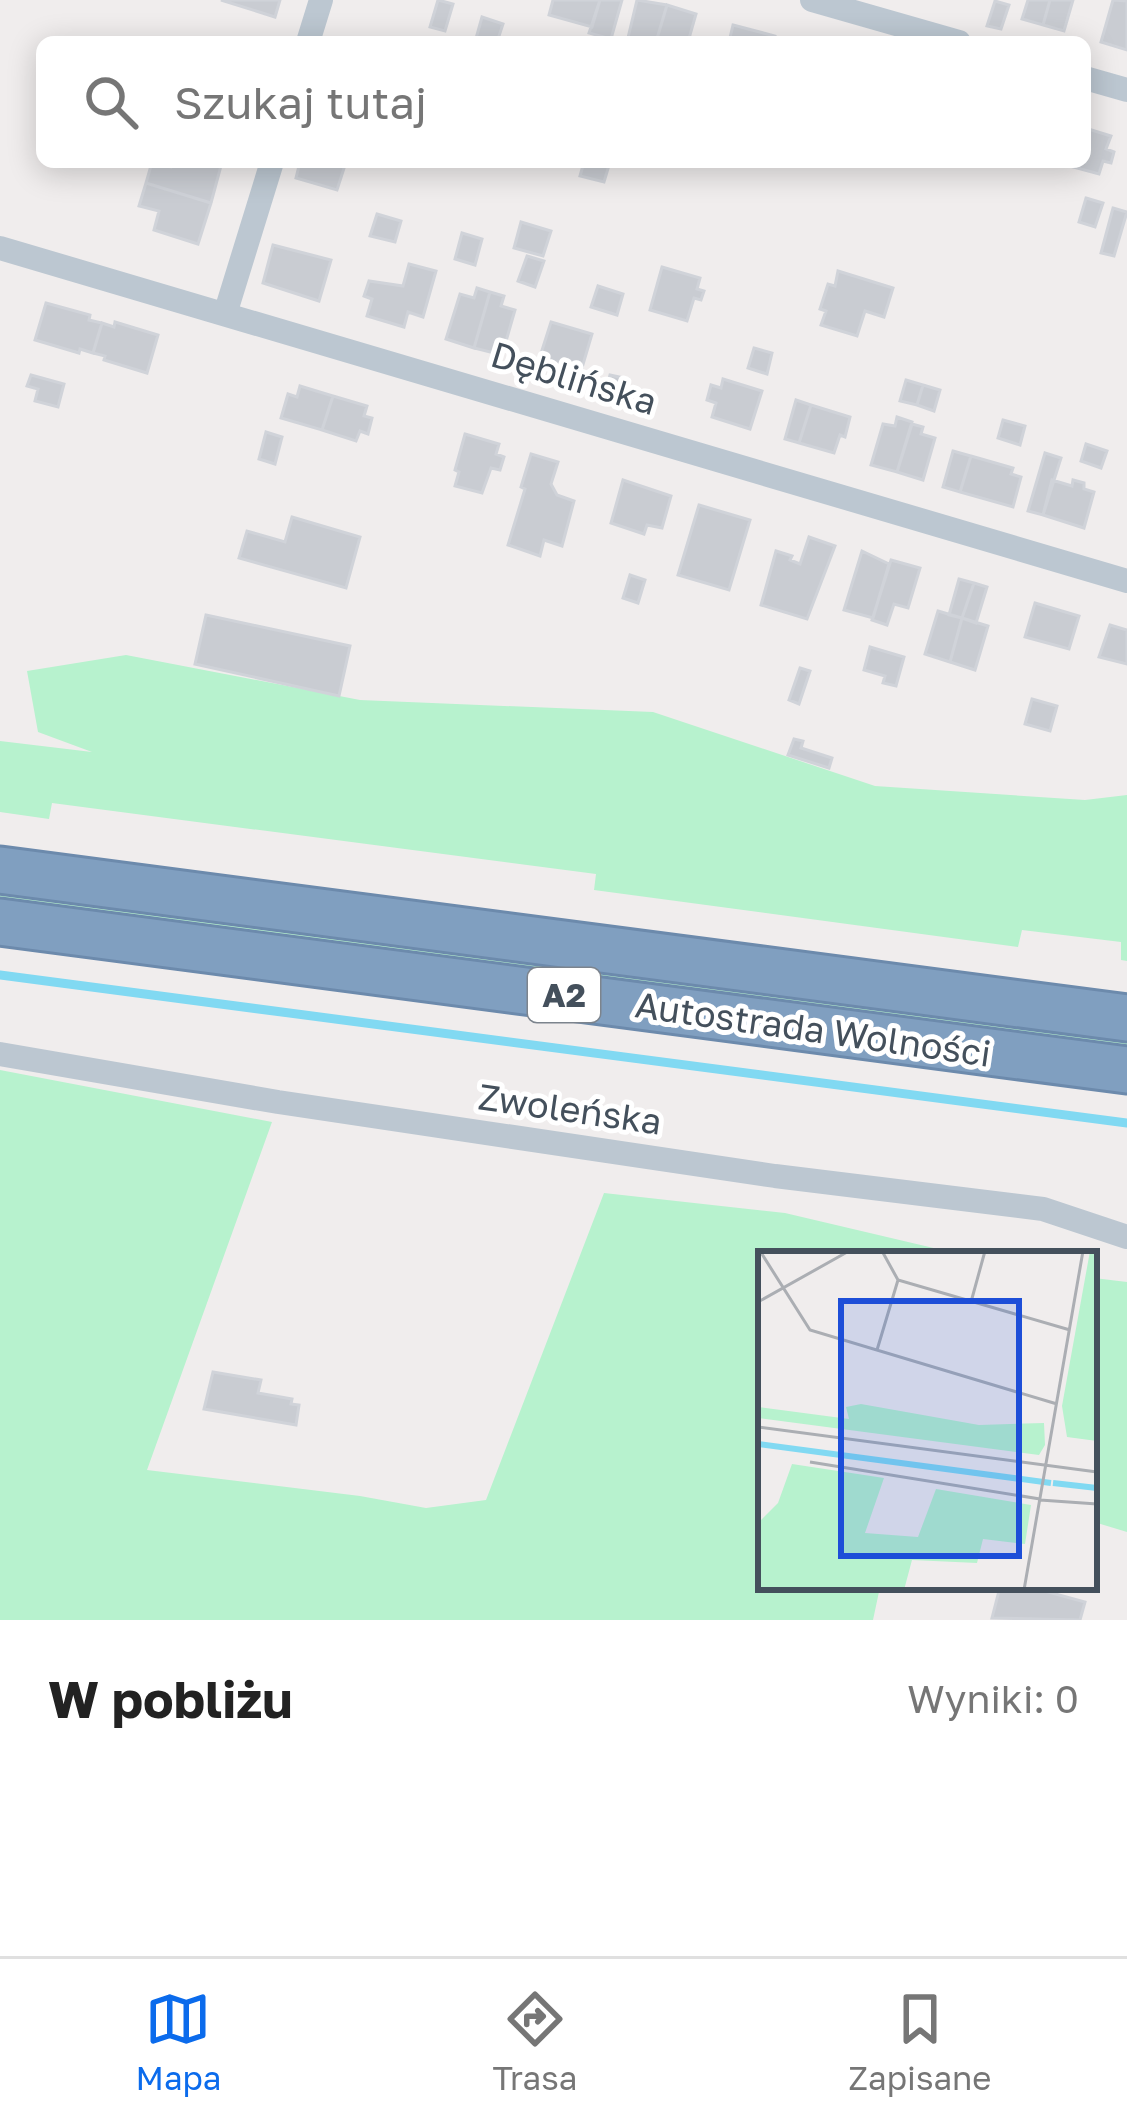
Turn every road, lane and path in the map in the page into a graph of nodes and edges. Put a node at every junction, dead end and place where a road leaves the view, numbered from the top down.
1 (321, 0) edge
2 (819, 1) edge
3 (310, 36) edge
4 (939, 36) edge
5 (1091, 80) edge
6 (1127, 90) edge
7 (270, 168) edge
8 (0, 248) edge
9 (226, 311) junction
10 (1127, 581) edge
11 (0, 870) edge
12 (0, 922) edge
13 (1127, 1018) edge
14 (0, 1054) edge
15 (1127, 1070) edge
16 (1127, 1237) edge

1 - 3 street
2 - 4 street
5 - 6 street
7 - 9 street
8 - 9 street, Dęblińska
9 - 10 street, Dęblińska
11 - 13 highway, Autostrada Wolności / A2
12 - 15 highway, Autostrada Wolności / A2
14 - 16 street, Zwoleńska

